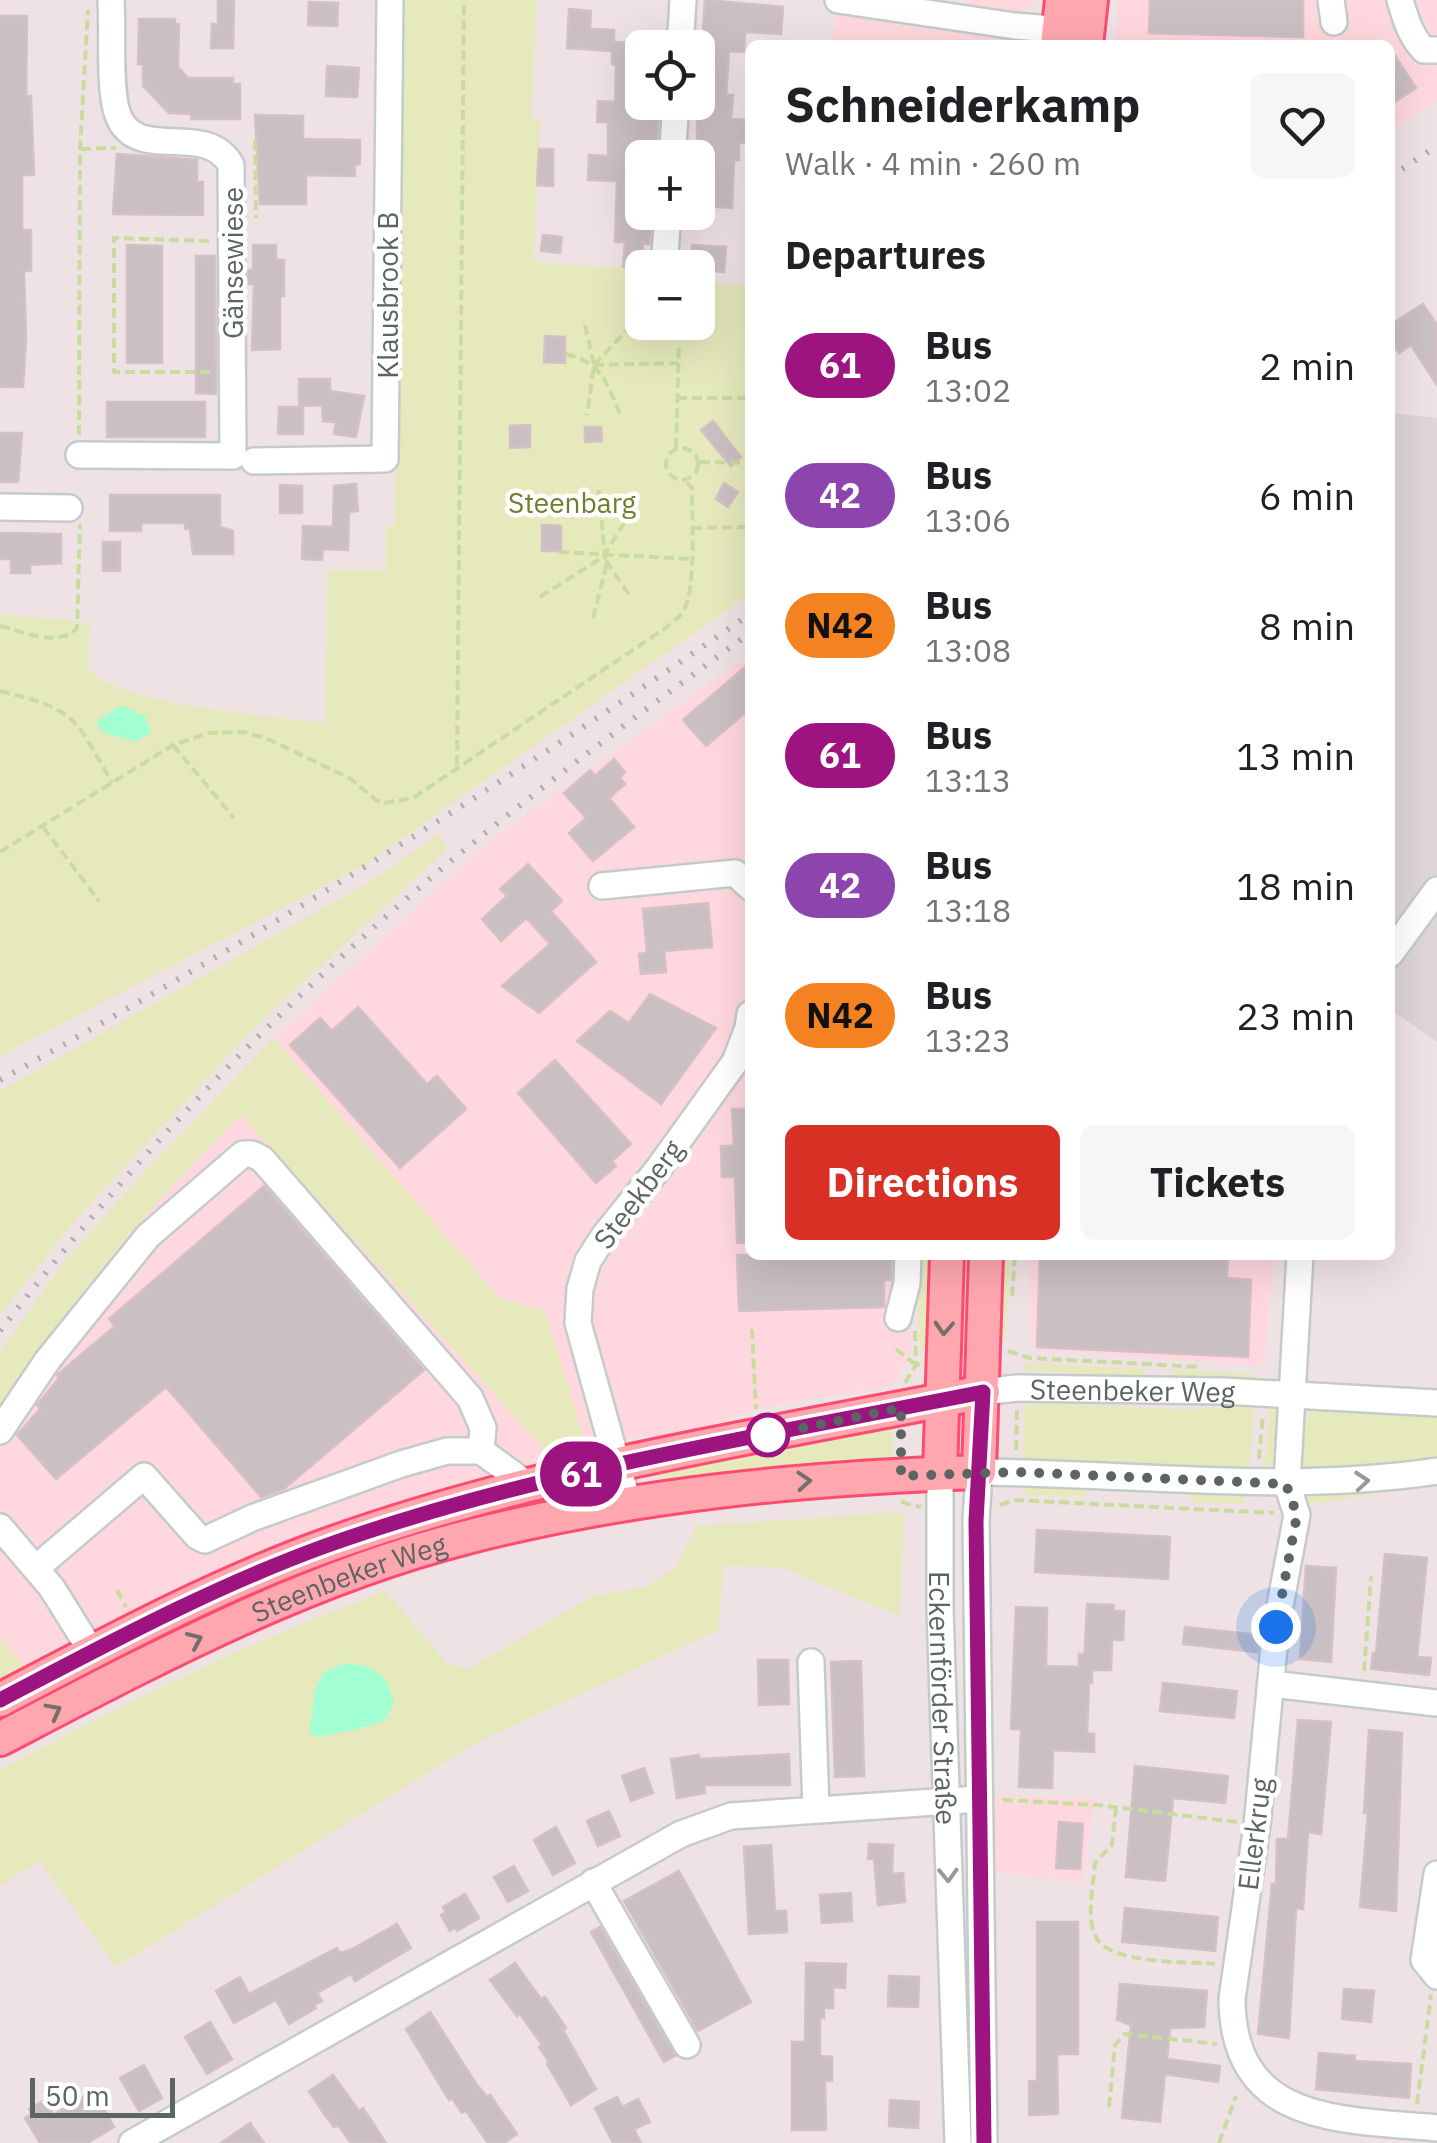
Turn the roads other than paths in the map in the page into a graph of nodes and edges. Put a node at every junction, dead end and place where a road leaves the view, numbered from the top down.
1 (111, 0) edge
2 (390, 0) edge
3 (684, 0) edge
4 (838, 0) edge
5 (1400, 0) edge
6 (1074, 25) edge
7 (682, 30) edge
8 (1437, 50) edge
9 (78, 455) road end
10 (254, 461) dead end
11 (0, 507) edge
12 (75, 509) road end
13 (745, 882) edge
14 (602, 886) dead end
15 (1437, 890) edge
16 (1395, 947) edge
17 (745, 1036) edge
18 (908, 1260) edge
19 (947, 1260) edge
20 (986, 1260) edge
21 (1300, 1260) edge
22 (898, 1318) dead end
23 (983, 1392) junction
24 (1293, 1394) junction
25 (941, 1400) junction
26 (1437, 1403) edge
27 (0, 1431) edge
28 (481, 1451) junction
29 (618, 1466) junction
30 (1437, 1471) edge
31 (979, 1472) junction
32 (940, 1473) junction
33 (1286, 1484) junction
34 (528, 1485) junction
35 (628, 1503) junction
36 (0, 1527) edge
37 (36, 1568) junction
38 (92, 1652) junction
39 (811, 1662) dead end
40 (108, 1683) junction
41 (1272, 1684) junction
42 (0, 1700) edge
43 (1437, 1703) edge
44 (0, 1739) edge
45 (979, 1799) junction
46 (946, 1800) junction
47 (816, 1810) junction
48 (1437, 1874) edge
49 (594, 1882) junction
50 (1432, 1970) edge
51 (687, 2045) dead end
52 (1426, 2126) edge
53 (147, 2140) edge
54 (958, 2143) edge
55 (984, 2143) edge

1 - 9 street, Gänsewiese
2 - 10 street, Klausbrook B
3 - 7 street
4 - 6 street
5 - 8 street
11 - 12 street
13 - 14 street
15 - 16 street
17 - 29 street, Steekberg
18 - 22 street
19 -> 25 main road, Eckernförder Straße
20 - 23 main road, Eckernförder Straße
21 - 24 street
23 - 24 street, Steenbeker Weg
23 - 25 main road, Steenbeker Weg
23 - 31 main road, Eckernförder Straße
24 - 26 street, Steenbeker Weg
24 - 33 street
25 - 29 main road, Steenbeker Weg
25 - 32 main road, Eckernförder Straße
27 - 28 street
28 - 34 street
28 - 37 street
29 - 34 main road, Steenbeker Weg
29 - 35 street, Steekberg
33 -> 30 street, Steenbeker Weg
31 - 32 main road, Steenbeker Weg
31 - 33 street, Steenbeker Weg
31 - 45 street, Eckernförder Straße
35 -> 32 main road, Steenbeker Weg
32 - 46 street, Eckernförder Straße
33 - 41 street, Ellerkrug
34 - 38 main road, Steenbeker Weg
40 -> 35 main road, Steenbeker Weg
36 - 37 street
37 - 38 street
38 - 40 main road
38 - 42 main road, Steenbeker Weg
39 - 47 street
44 -> 40 main road, Steenbeker Weg
41 - 43 street
41 - 52 street, Ellerkrug
45 - 46 street
45 - 55 street, Eckernförder Straße
46 - 47 street
46 -> 54 street, Eckernförder Straße
47 - 49 street
48 - 50 street
49 - 51 street
49 - 53 street

